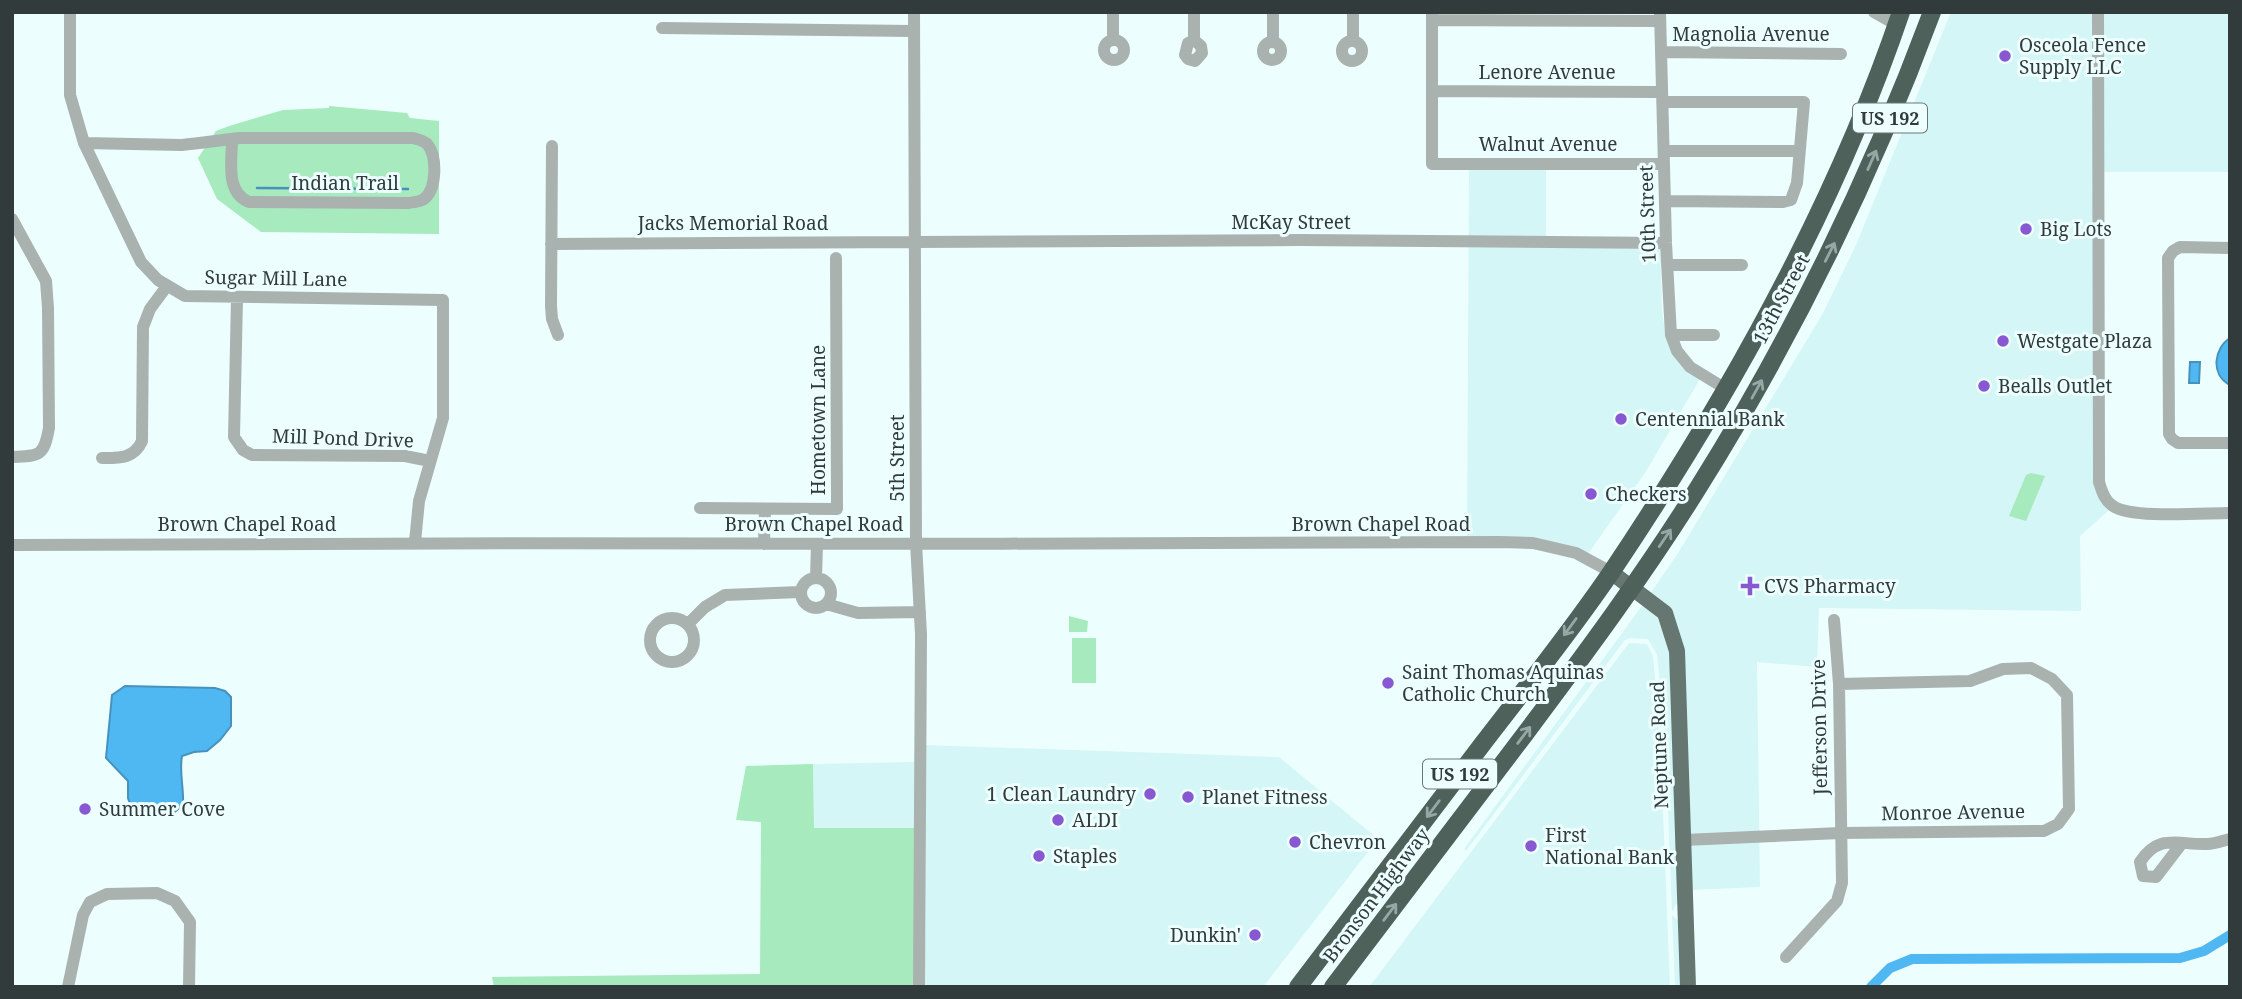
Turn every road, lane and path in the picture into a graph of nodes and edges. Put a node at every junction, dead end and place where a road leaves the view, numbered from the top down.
1 (71, 12) edge
2 (914, 12) edge
3 (1114, 12) edge
4 (1194, 12) edge
5 (1273, 12) edge
6 (1353, 12) edge
7 (1874, 12) edge
8 (1923, 12) edge
9 (1932, 12) edge
10 (2098, 12) edge
11 (1432, 16) edge
12 (1660, 16) edge
13 (1899, 19) edge
14 (662, 28) dead end
15 (913, 31) junction
16 (1923, 35) junction
17 (1113, 39) dead end
18 (1194, 40) dead end
19 (1273, 41) dead end
20 (1353, 41) dead end
21 (1661, 52) junction
22 (1841, 54) dead end
23 (1432, 91) junction
24 (1662, 97) junction
25 (232, 139) junction
26 (84, 143) junction
27 (552, 146) dead end
28 (1798, 151) junction
29 (1664, 157) junction
30 (1666, 201) junction
31 (12, 219) edge
32 (916, 241) junction
33 (1666, 243) junction
34 (551, 244) junction
35 (2230, 247) edge
36 (836, 258) dead end
37 (1667, 265) junction
38 (1742, 265) dead end
39 (167, 286) junction
40 (237, 298) junction
41 (558, 334) dead end
42 (1714, 334) dead end
43 (1671, 335) junction
44 (1726, 388) junction
45 (2230, 443) edge
46 (12, 457) edge
47 (102, 458) dead end
48 (430, 461) junction
49 (700, 508) dead end
50 (765, 509) junction
51 (2230, 513) edge
52 (415, 542) junction
53 (916, 543) junction
54 (764, 544) junction
55 (817, 544) junction
56 (12, 545) edge
57 (1611, 572) junction
58 (816, 578) junction
59 (1633, 587) junction
60 (800, 592) junction
61 (826, 604) junction
62 (919, 612) junction
63 (1834, 620) dead end
64 (688, 624) dead end
65 (1839, 684) junction
66 (1840, 833) junction
67 (2230, 839) edge
68 (1684, 840) junction
69 (2182, 843) dead end
70 (1400, 852) junction
71 (1343, 928) junction
72 (1363, 946) junction
73 (1786, 957) dead end
74 (1303, 981) edge
75 (1333, 986) edge
76 (68, 987) edge
77 (189, 987) edge
78 (919, 987) edge
79 (1688, 987) edge

1 - 26 street, Sugar Mill Lane
2 - 15 street, 5th Street
3 - 17 street
4 - 18 street
5 - 19 street
6 - 20 street
7 - 13 street
8 - 16 highway
9 - 16 highway, 13th Street / US 192
10 - 51 street
11 - 12 street
11 - 23 street
12 - 21 street, 10th Street
13 - 44 highway, 13th Street / US 192
14 - 15 street
15 - 32 street, 5th Street
59 -> 16 highway, 13th Street / US 192
21 - 22 street, Magnolia Avenue
21 - 24 street, 10th Street
23 - 24 street, Lenore Avenue
23 - 29 street, Walnut Avenue
24 - 28 street, Lenore Avenue
24 - 29 street, 10th Street
25 - 25 street, Indian Trail
25 - 26 street, Indian Trail
26 - 39 street, Sugar Mill Lane
27 - 34 street
28 - 29 street, Walnut Avenue
28 - 30 street
29 - 30 street, 10th Street
30 - 33 street, 10th Street
31 - 46 street
32 - 33 street, McKay Street
32 - 34 street, Jacks Memorial Road
32 - 53 street, 5th Street
33 - 37 street, 10th Street
34 - 41 street
35 - 45 street
36 - 50 street, Hometown Lane
37 - 38 street
37 - 43 street, 10th Street
39 - 40 street, Sugar Mill Lane
39 - 47 street
40 - 48 street, Mill Pond Drive
40 - 48 street, Sugar Mill Lane
42 - 43 street
43 - 44 street, 10th Street
44 - 57 highway, 13th Street / US 192
48 - 52 street, Sugar Mill Lane
49 - 50 street, Hometown Lane
50 - 54 street
52 - 54 street, Brown Chapel Road
52 - 56 street, Brown Chapel Road
53 - 55 street, Brown Chapel Road
53 - 57 street, Brown Chapel Road
53 - 62 street, 5th Street
54 - 55 street, Brown Chapel Road
55 - 58 street
57 - 59 main road, Neptune Road
57 -> 70 highway, US 192
58 - 60 street
58 - 61 street
59 - 68 main road, Neptune Road
72 -> 59 highway, Bronson Highway / US 192
60 - 61 street
60 - 64 street
61 - 62 street
62 - 78 street, 5th Street
63 - 65 street, Jefferson Drive
65 - 66 street, Jefferson Drive
65 - 66 street, Monroe Avenue
66 - 68 street, Monroe Avenue
66 - 73 street, Jefferson Drive
67 - 69 street
68 - 79 main road, Neptune Road
70 - 71 highway, US 192
70 - 72 highway
71 - 74 highway, US 192
71 - 75 highway
72 - 75 highway, Bronson Highway / US 192
76 - 77 street

